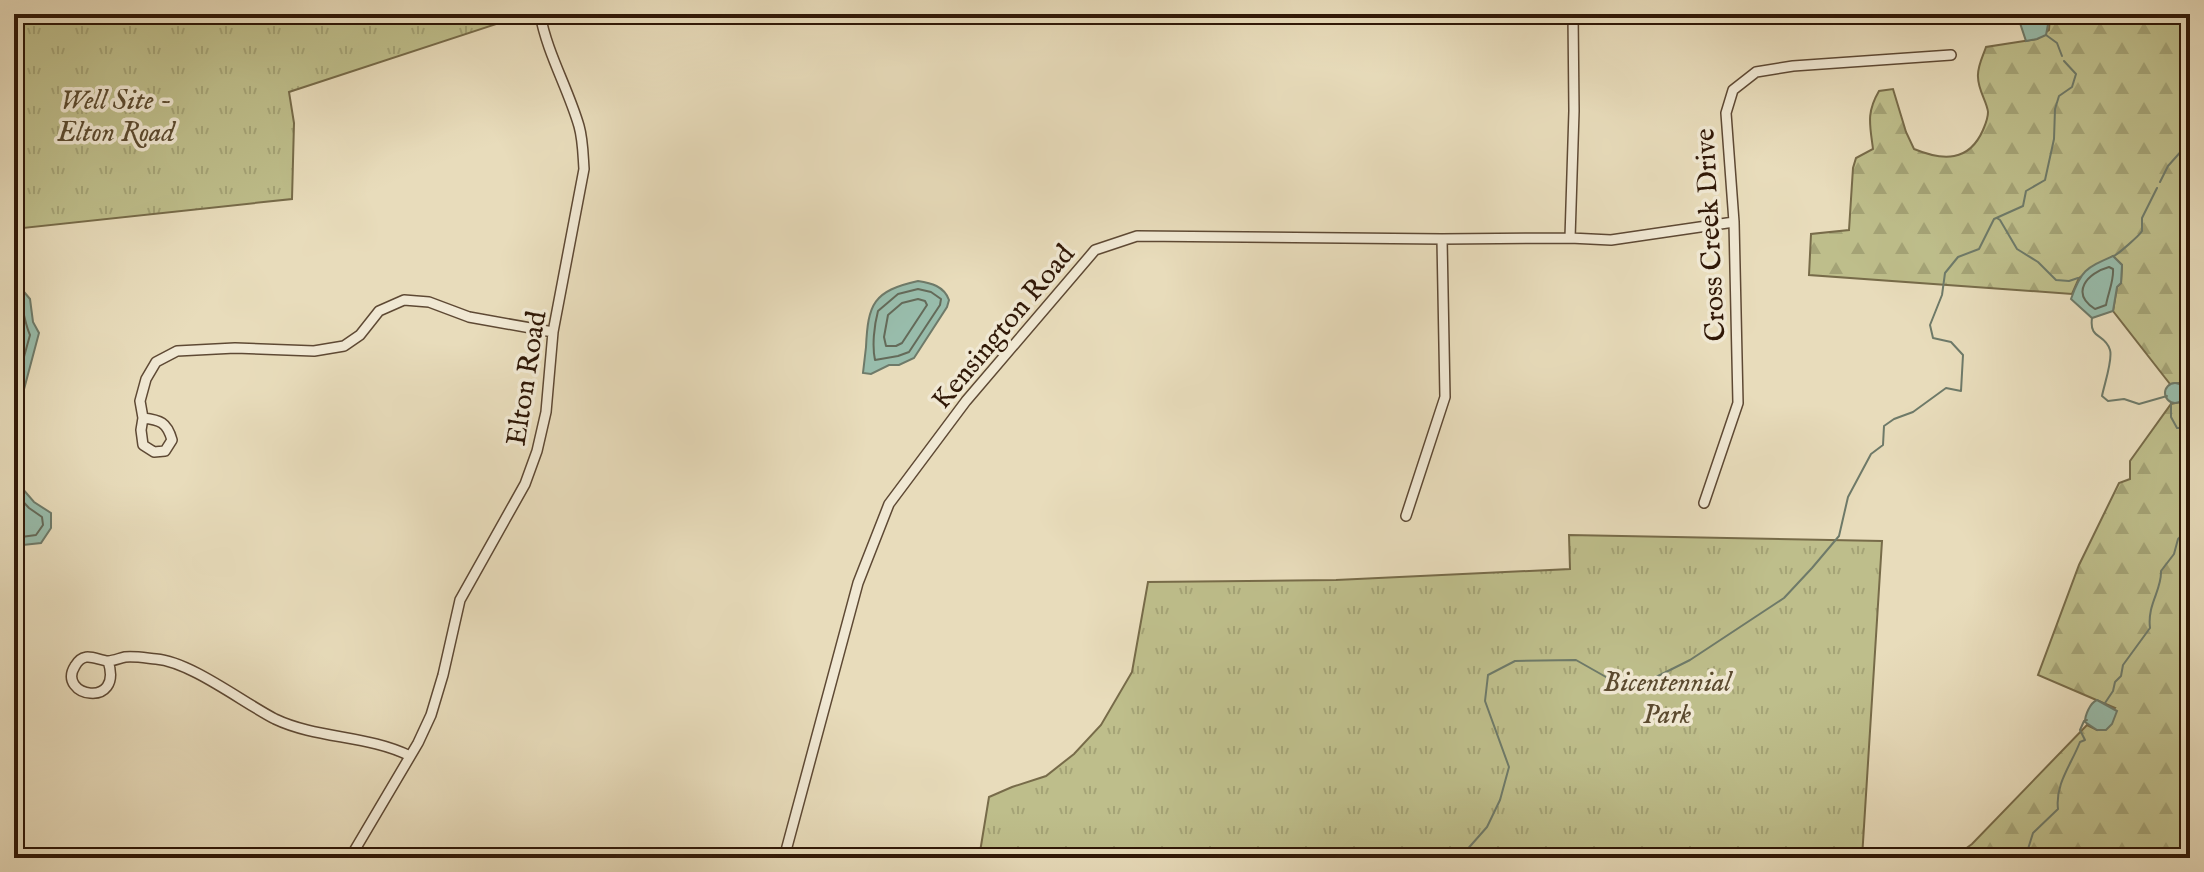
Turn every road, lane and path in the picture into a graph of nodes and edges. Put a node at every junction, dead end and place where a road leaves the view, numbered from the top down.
1 (540, 14) edge
2 (1573, 14) edge
3 (1951, 55) dead end
4 (1734, 222) junction
5 (1570, 238) junction
6 (1442, 239) junction
7 (553, 332) junction
8 (143, 418) dead end
9 (1704, 503) dead end
10 (1406, 516) dead end
11 (108, 661) junction
12 (410, 756) junction
13 (350, 858) edge
14 (784, 858) edge

1 - 7 street, Elton Road
2 - 5 street
3 - 4 street, Cross Creek Drive
4 - 5 street, Kensington Road
4 - 9 street, Cross Creek Drive
5 - 6 street, Kensington Road
6 - 10 street
6 - 14 street, Kensington Road
7 - 8 street
7 - 12 street, Elton Road
11 - 11 street
11 - 12 street
12 - 13 street, Elton Road

